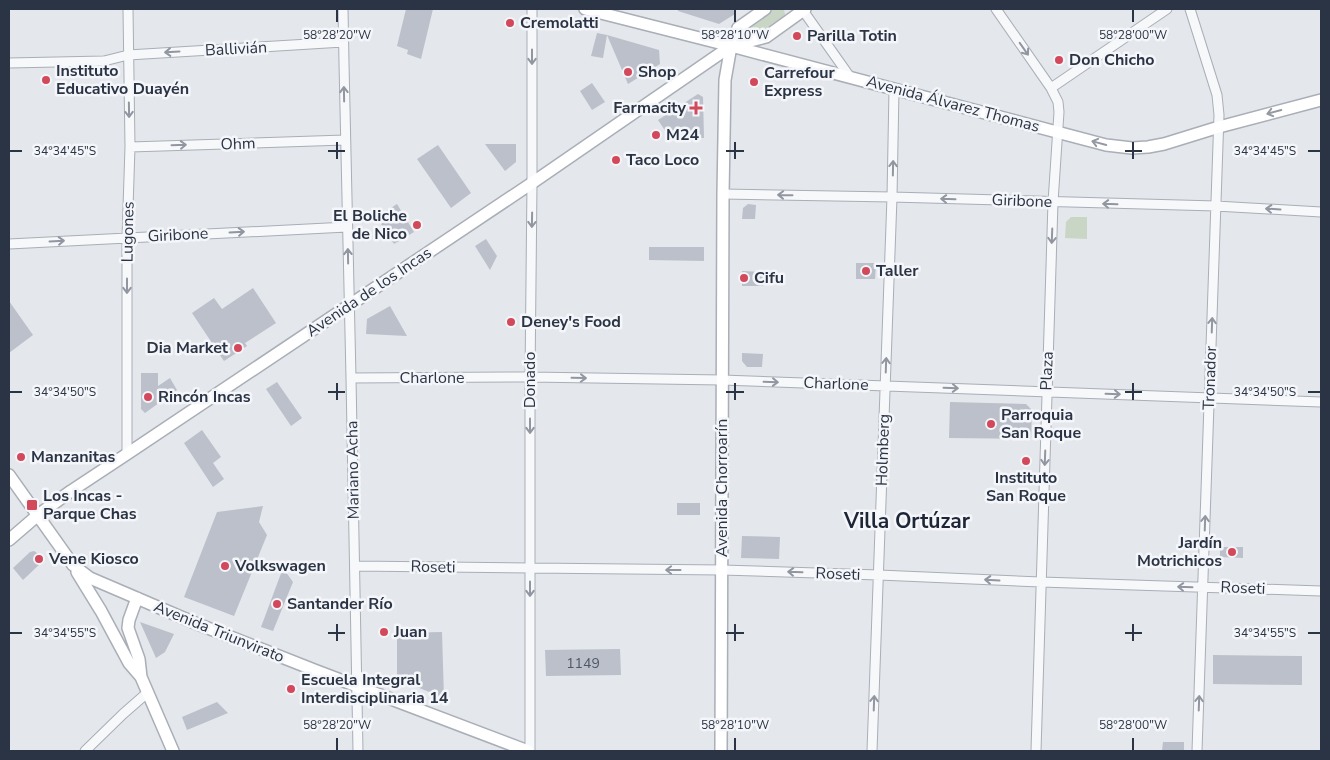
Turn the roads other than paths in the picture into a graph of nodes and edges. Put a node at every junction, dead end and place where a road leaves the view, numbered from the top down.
1 (128, 9) edge
2 (343, 9) edge
3 (532, 9) edge
4 (585, 9) edge
5 (765, 9) edge
6 (803, 9) edge
7 (996, 9) edge
8 (1167, 9) edge
9 (1190, 9) edge
10 (343, 42) junction
11 (731, 46) junction
12 (128, 54) junction
13 (9, 63) edge
14 (850, 77) junction
15 (894, 88) junction
16 (1051, 88) junction
17 (1321, 100) edge
18 (1219, 127) junction
19 (1058, 132) junction
20 (345, 140) junction
21 (130, 147) junction
22 (532, 183) junction
23 (723, 194) junction
24 (892, 197) junction
25 (1053, 202) junction
26 (1216, 206) junction
27 (1321, 212) edge
28 (347, 227) junction
29 (127, 238) junction
30 (9, 244) edge
31 (349, 305) junction
32 (530, 377) junction
33 (352, 378) junction
34 (722, 380) junction
35 (885, 386) junction
36 (1046, 392) junction
37 (1209, 397) junction
38 (1321, 402) edge
39 (127, 454) junction
40 (9, 475) edge
41 (38, 515) junction
42 (9, 540) edge
43 (73, 565) junction
44 (355, 566) junction
45 (530, 568) junction
46 (722, 570) junction
47 (879, 575) junction
48 (1041, 582) junction
49 (1203, 587) junction
50 (1321, 591) edge
51 (137, 598) junction
52 (141, 677) junction
53 (357, 687) junction
54 (148, 693) junction
55 (85, 751) edge
56 (173, 751) edge
57 (358, 751) edge
58 (529, 751) edge
59 (721, 751) edge
60 (872, 751) edge
61 (1036, 751) edge
62 (1197, 751) edge

1 - 12 street, Lugones
2 - 10 street, Mariano Acha
3 -> 22 street, Donado
4 - 11 main road, Avenida Álvarez Thomas
5 - 11 main road, Avenida de los Incas
6 - 11 main road, Avenida de los Incas
6 - 14 street
7 -> 16 street, Plaza
8 - 16 street
9 - 18 street, Tronador
10 -> 12 street, Ballivián
20 -> 10 street, Mariano Acha
11 - 14 main road, Avenida Álvarez Thomas
11 - 22 main road, Avenida de los Incas
11 - 23 main road, Avenida Chorroarín
12 - 13 street, Ballivián
12 -> 21 street, Lugones
14 - 15 main road, Avenida Álvarez Thomas
15 - 19 main road, Avenida Álvarez Thomas
24 -> 15 street, Holmberg
16 - 19 street, Plaza
17 -> 18 main road, Avenida Álvarez Thomas
18 -> 19 main road, Avenida Álvarez Thomas
18 - 26 street, Tronador
19 - 25 street, Plaza
21 -> 20 street, Ohm
20 - 28 street, Mariano Acha
21 - 29 street, Lugones
22 - 31 main road, Avenida de los Incas
22 -> 32 street, Donado
24 -> 23 street, Giribone
23 - 34 main road, Avenida Chorroarín
25 -> 24 street, Giribone
35 -> 24 street, Holmberg
26 -> 25 street, Giribone
25 -> 36 street, Plaza
27 -> 26 street, Giribone
37 -> 26 street, Tronador
29 -> 28 street, Giribone
31 -> 28 street, Mariano Acha
30 -> 29 street, Giribone
29 -> 39 street, Lugones
31 - 33 street, Mariano Acha
31 - 39 main road, Avenida de los Incas
32 - 33 street, Charlone
32 -> 34 street, Charlone
32 -> 45 street, Donado
33 - 44 street, Mariano Acha
34 -> 35 street, Charlone
34 - 46 main road, Avenida Chorroarín
35 -> 36 street, Charlone
35 - 47 street, Holmberg
36 -> 37 street, Charlone
36 -> 48 street, Plaza
37 - 38 street, Charlone
49 -> 37 street, Tronador
39 - 41 main road, Avenida de los Incas
40 - 41 main road, Avenida Triunvirato
41 - 42 main road, Avenida de los Incas
41 - 43 main road, Avenida Triunvirato
43 - 51 main road, Avenida Triunvirato
43 - 52 main road
44 - 45 street, Roseti
44 - 53 street, Mariano Acha
46 -> 45 street, Roseti
45 -> 58 street, Donado
47 -> 46 street, Roseti
46 - 59 main road, Avenida Chorroarín
48 -> 47 street, Roseti
60 -> 47 street, Holmberg
49 -> 48 street, Roseti
48 - 61 street, Plaza
49 - 50 street, Roseti
62 -> 49 street, Tronador
51 - 52 main road
51 - 53 main road, Avenida Triunvirato
52 - 54 main road
53 - 57 street, Mariano Acha
53 - 58 main road, Avenida Triunvirato
54 - 55 street
54 - 56 main road

